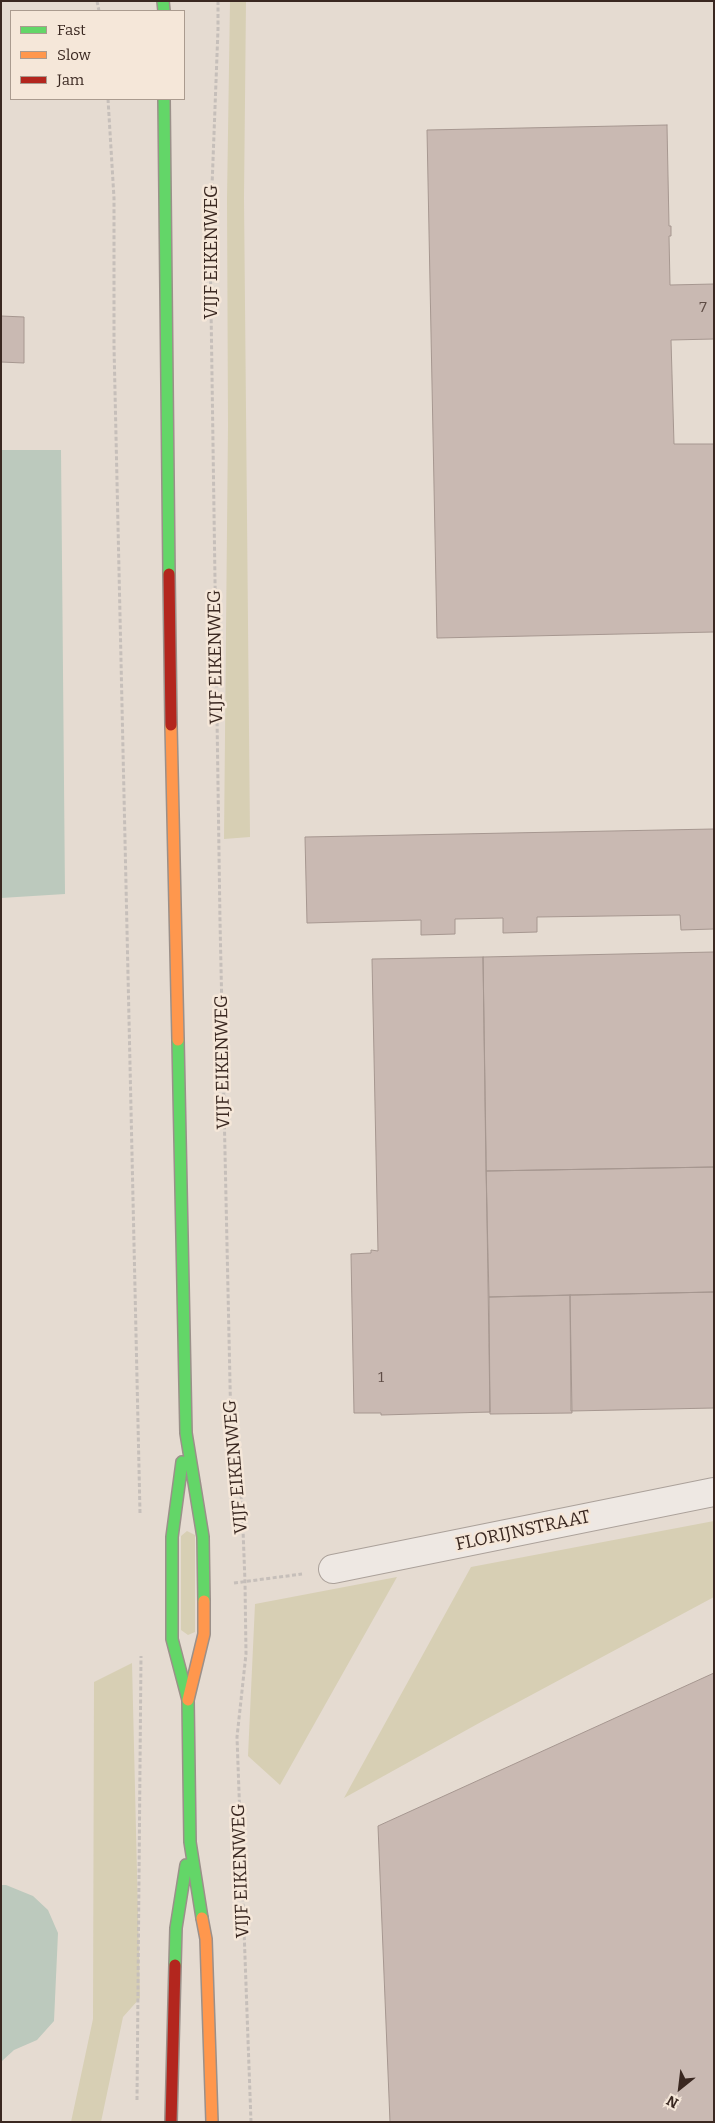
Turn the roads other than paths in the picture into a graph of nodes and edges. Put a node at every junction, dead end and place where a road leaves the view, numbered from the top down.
1 (164, 100) edge
2 (186, 1433) junction
3 (714, 1492) edge
4 (333, 1569) dead end
5 (188, 1700) junction
6 (190, 1842) junction
7 (171, 2122) edge
8 (212, 2122) edge

1 - 2 main road
2 - 5 main road
2 - 5 main road
3 - 4 street, FLORIJNSTRAAT
5 - 6 main road
6 - 7 main road
6 - 8 main road

